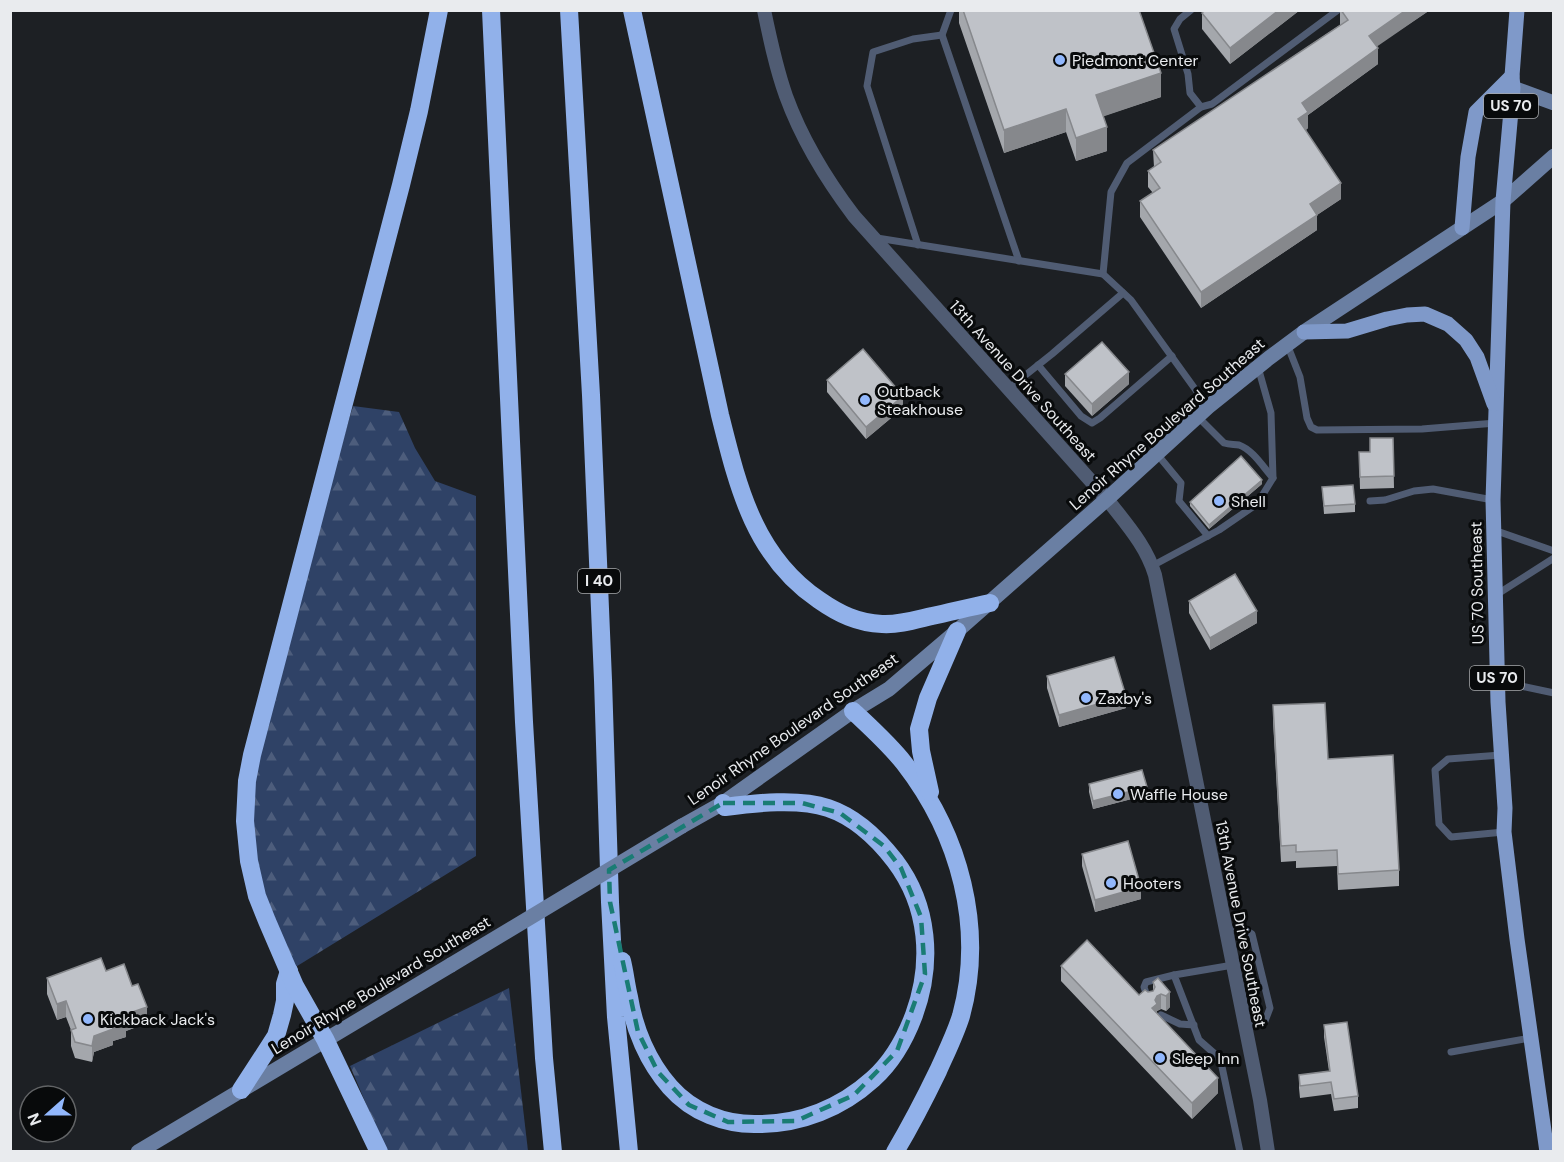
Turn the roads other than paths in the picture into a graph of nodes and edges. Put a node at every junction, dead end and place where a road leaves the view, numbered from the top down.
1 (439, 10) edge
2 (491, 10) edge
3 (569, 10) edge
4 (632, 10) edge
5 (764, 10) edge
6 (951, 10) edge
7 (1191, 10) edge
8 (1338, 10) edge
9 (1517, 10) edge
10 (942, 35) junction
11 (1512, 82) junction
12 (1554, 103) edge
13 (1201, 107) junction
14 (1554, 156) edge
15 (1503, 201) junction
16 (1462, 228) junction
17 (874, 238) junction
18 (918, 245) junction
19 (1019, 261) junction
20 (1103, 274) junction
21 (1124, 293) junction
22 (1304, 332) junction
23 (1287, 344) junction
24 (1172, 356) junction
25 (1038, 365) junction
26 (1258, 367) junction
27 (1008, 389) junction
28 (1203, 412) junction
29 (1496, 417) junction
30 (1157, 454) junction
31 (1273, 478) junction
32 (1107, 499) junction
33 (1493, 500) junction
34 (1370, 501) dead end
35 (1494, 530) junction
36 (1208, 536) junction
37 (1554, 551) edge
38 (1554, 558) edge
39 (1152, 566) junction
40 (1496, 595) junction
41 (990, 603) junction
42 (957, 631) junction
43 (1497, 681) junction
44 (1554, 693) edge
45 (853, 711) junction
46 (1501, 755) junction
47 (723, 803) junction
48 (939, 819) junction
49 (1504, 832) junction
50 (610, 902) junction
51 (1226, 930) junction
52 (1233, 964) junction
53 (289, 971) junction
54 (1174, 975) junction
55 (1149, 1002) edge
56 (1161, 1015) edge
57 (1194, 1025) junction
58 (1245, 1028) junction
59 (1530, 1038) junction
60 (325, 1039) junction
61 (1451, 1052) dead end
62 (241, 1090) junction
63 (138, 1152) edge
64 (379, 1152) edge
65 (553, 1152) edge
66 (628, 1152) edge
67 (895, 1152) edge
68 (1240, 1152) edge
69 (1268, 1152) edge
70 (1547, 1152) edge

1 - 53 highway
2 - 65 highway
3 - 50 highway, I 40
4 - 41 highway
5 - 17 street, 13th Avenue Drive Southeast
6 - 10 lane
7 - 13 lane
8 - 13 lane
9 - 11 main road, US 70 Southeast / US 70
10 - 18 lane
10 - 19 lane
11 - 12 main road
11 - 15 main road, US 70 Southeast / US 70
11 - 16 main road
13 - 20 lane
14 - 15 main road, Lenoir Rhyne Boulevard Southeast
15 - 16 main road, Lenoir Rhyne Boulevard Southeast
15 - 29 main road, US 70 Southeast / US 70
16 - 22 main road, Lenoir Rhyne Boulevard Southeast
17 - 18 lane
17 - 27 street, 13th Avenue Drive Southeast
18 - 19 lane
19 - 20 lane
20 - 21 lane
21 - 24 lane
21 - 25 lane
22 - 23 main road, Lenoir Rhyne Boulevard Southeast
22 - 29 main road
23 - 26 main road, Lenoir Rhyne Boulevard Southeast
23 - 29 lane
24 - 25 lane
24 - 28 lane
25 - 27 lane
26 - 28 main road, Lenoir Rhyne Boulevard Southeast
26 - 31 lane
27 - 32 street, 13th Avenue Drive Southeast
28 - 30 main road, Lenoir Rhyne Boulevard Southeast
28 - 31 lane
29 - 33 main road, US 70 Southeast / US 70
30 - 32 main road, Lenoir Rhyne Boulevard Southeast
30 - 36 lane
31 - 36 lane
32 - 39 street, 13th Avenue Drive Southeast
32 - 41 main road, Lenoir Rhyne Boulevard Southeast
33 - 34 lane
33 - 35 main road, US 70 Southeast / US 70
35 - 37 lane
35 - 40 main road, US 70 Southeast / US 70
36 - 39 lane
38 - 40 lane
39 - 51 street, 13th Avenue Drive Southeast
40 - 43 main road, US 70 Southeast / US 70
41 - 42 main road, Lenoir Rhyne Boulevard Southeast
42 - 45 main road, Lenoir Rhyne Boulevard Southeast
42 - 48 highway
43 - 44 lane
43 - 46 main road, US 70 Southeast / US 70
45 - 47 main road, Lenoir Rhyne Boulevard Southeast
45 - 48 highway
46 - 49 main road, US 70 Southeast / US 70
46 - 49 lane
47 - 50 highway
47 - 60 main road, Lenoir Rhyne Boulevard Southeast, bridge
48 - 67 highway
49 - 59 main road, US 70 Southeast / US 70
50 - 66 highway, I 40
51 - 52 street, 13th Avenue Drive Southeast
51 - 58 lane
52 - 54 lane
52 - 58 street, 13th Avenue Drive Southeast
53 - 60 highway
53 - 62 highway
54 - 55 lane
54 - 57 lane
56 - 57 lane
57 - 68 lane
58 - 69 street, 13th Avenue Drive Southeast
59 - 61 lane
59 - 70 main road, US 70 Southeast / US 70
60 - 62 main road, Lenoir Rhyne Boulevard Southeast
60 - 64 highway
62 - 63 main road, Lenoir Rhyne Boulevard Southeast

